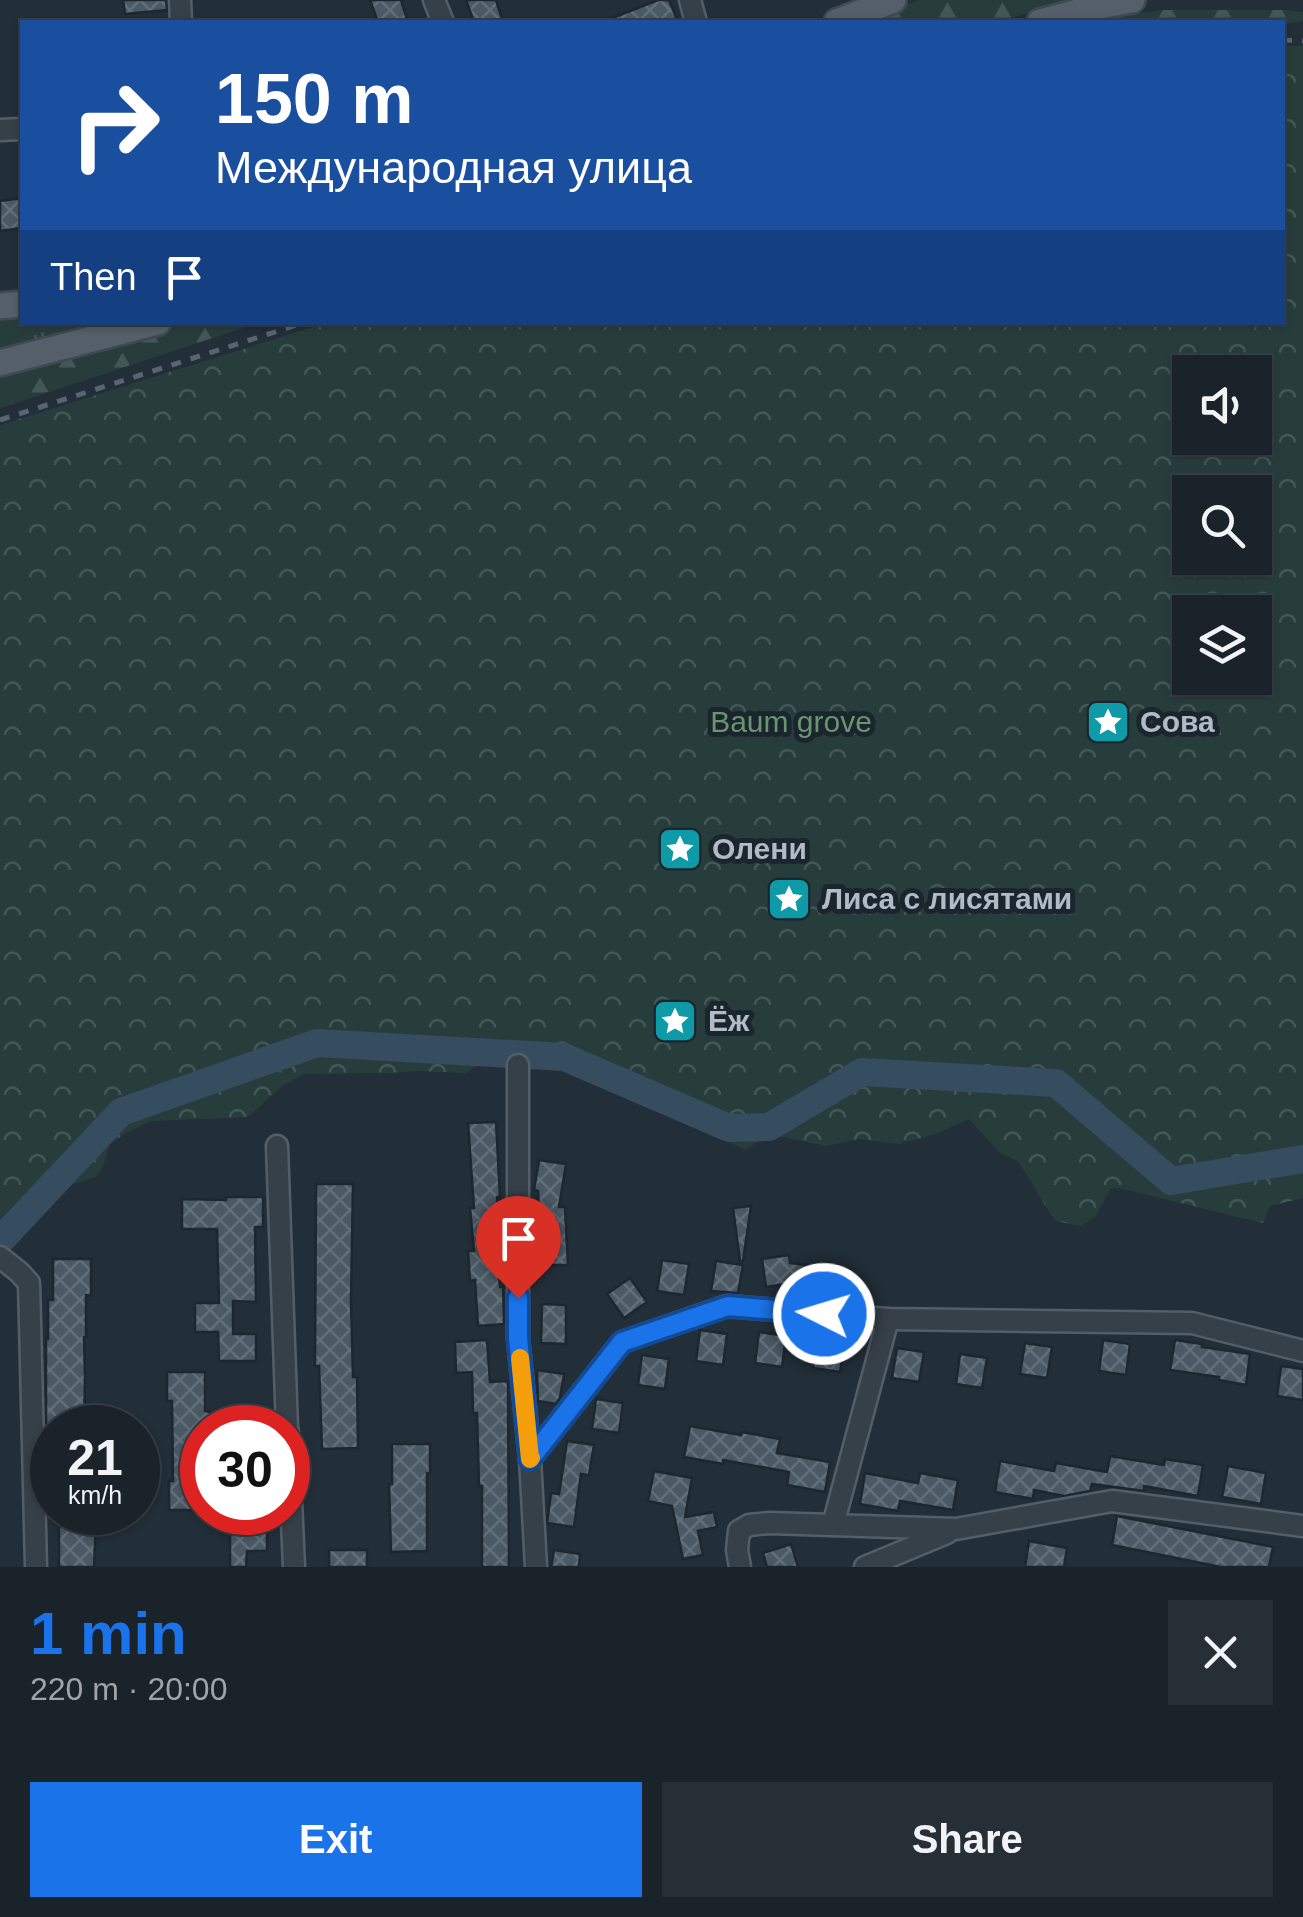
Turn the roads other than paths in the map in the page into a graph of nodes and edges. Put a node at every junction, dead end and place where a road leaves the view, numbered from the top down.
1 (893, 0) edge
2 (1132, 0) edge
3 (842, 20) edge
4 (1048, 20) edge
5 (147, 325) edge
6 (0, 364) edge
7 (518, 1065) dead end
8 (278, 1146) dead end
9 (0, 1257) edge
10 (888, 1320) junction
11 (1303, 1351) edge
12 (286, 1405) edge
13 (530, 1459) junction
14 (832, 1525) junction
15 (1303, 1526) edge
16 (956, 1529) junction
17 (292, 1535) edge
18 (36, 1567) edge
19 (294, 1567) edge
20 (536, 1567) edge
21 (740, 1567) edge
22 (866, 1567) edge

1 - 3 main road
2 - 4 main road
5 - 6 main road
7 - 13 street
8 - 12 street
9 - 18 street
10 - 11 street
10 - 13 street
10 - 14 street
13 - 20 street
14 - 16 street
14 - 21 street
15 - 16 street
16 - 22 street
17 - 19 street

